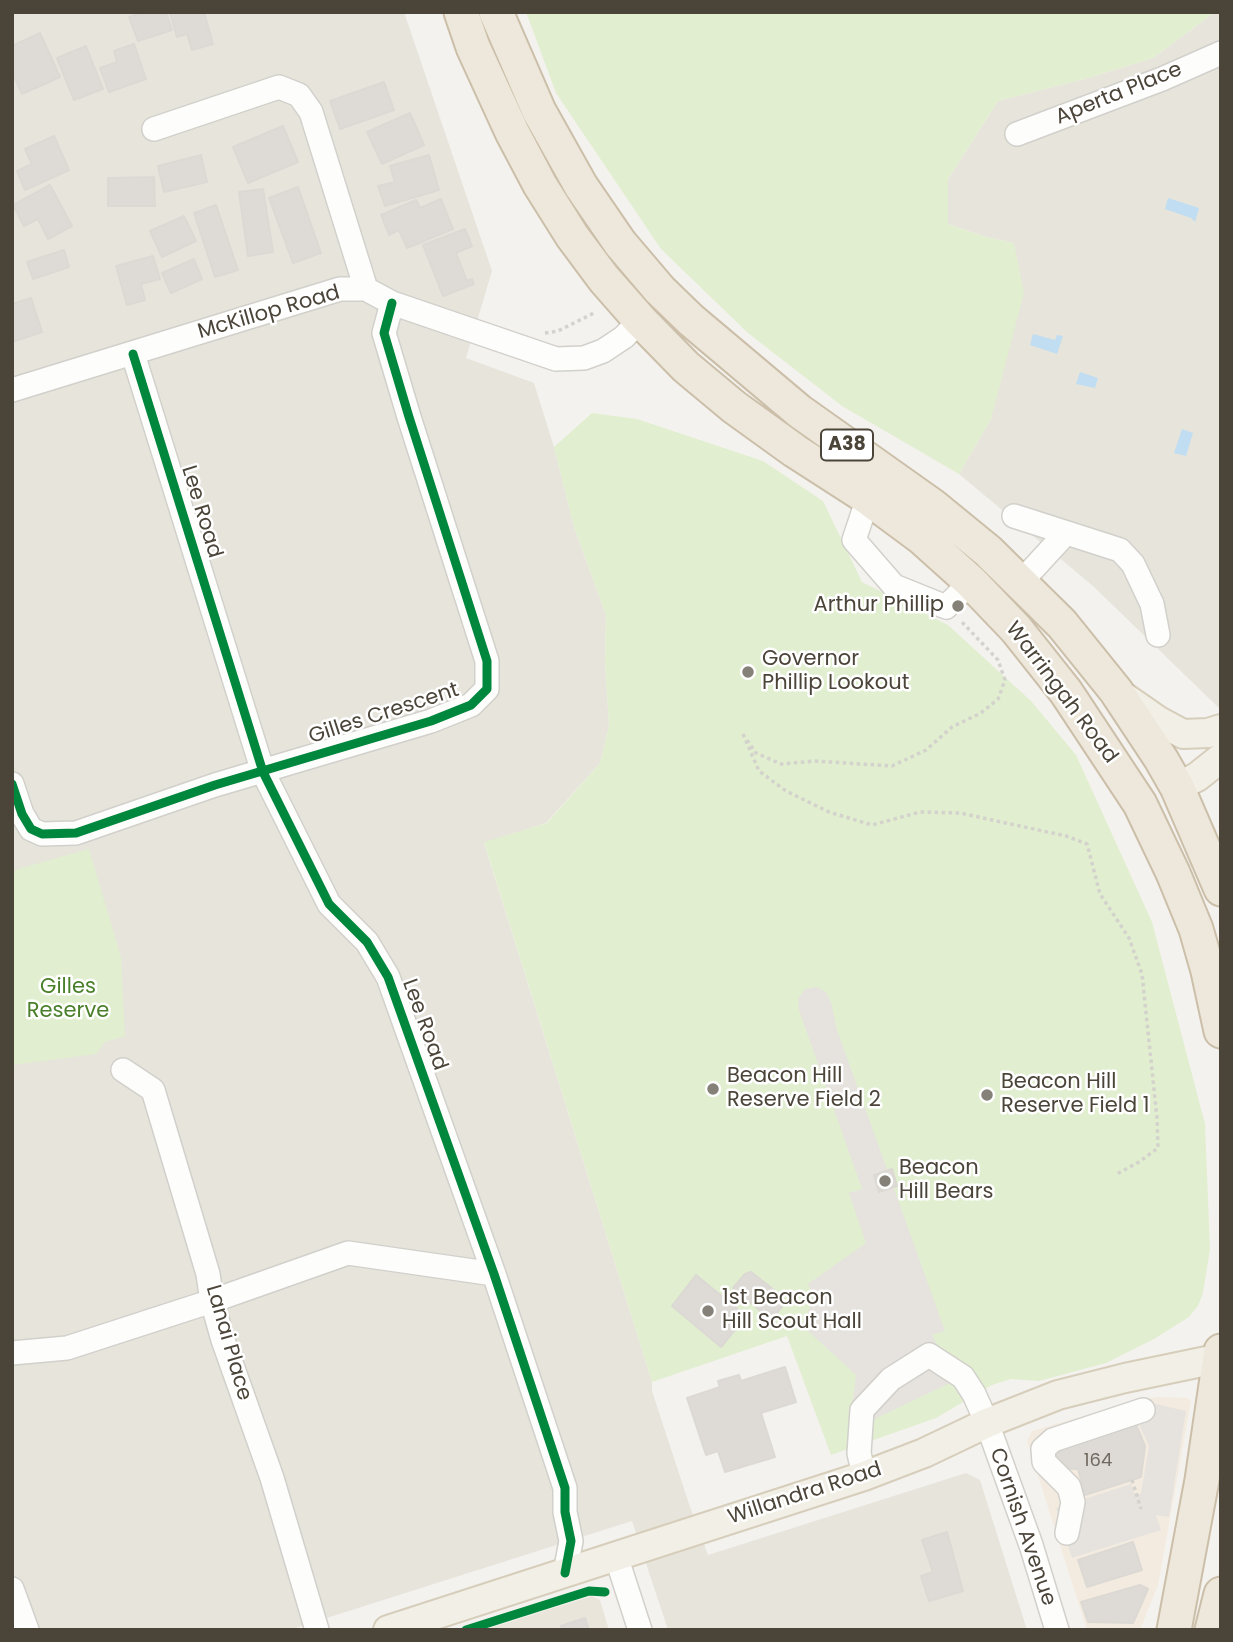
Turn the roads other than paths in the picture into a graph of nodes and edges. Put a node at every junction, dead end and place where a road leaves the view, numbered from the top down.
1 (461, 12) edge
2 (496, 12) edge
3 (1221, 53) edge
4 (154, 129) dead end
5 (1017, 134) dead end
6 (366, 289) junction
7 (664, 294) junction
8 (392, 303) junction
9 (640, 320) junction
10 (133, 354) junction
11 (12, 390) edge
12 (868, 498) junction
13 (1014, 516) dead end
14 (1066, 533) junction
15 (971, 582) junction
16 (1021, 582) junction
17 (1158, 635) dead end
18 (1116, 691) junction
19 (1221, 729) edge
20 (1221, 758) edge
21 (263, 772) junction
22 (12, 783) edge
23 (1177, 787) junction
24 (1140, 804) junction
25 (1221, 889) edge
26 (1221, 1031) edge
27 (122, 1070) dead end
28 (494, 1274) junction
29 (212, 1301) junction
30 (12, 1353) edge
31 (1220, 1356) edge
32 (1143, 1410) dead end
33 (987, 1423) junction
34 (864, 1476) junction
35 (1067, 1533) dead end
36 (616, 1556) junction
37 (565, 1573) junction
38 (12, 1589) edge
39 (1221, 1594) edge
40 (27, 1630) edge
41 (317, 1630) edge
42 (388, 1630) edge
43 (640, 1630) edge
44 (1057, 1630) edge
45 (1174, 1630) edge
46 (1213, 1630) edge

1 - 9 highway, Warringah Road / A38
2 - 7 highway, Warringah Road / A38
3 - 5 street, Aperta Place
4 - 6 street
6 - 8 street, McKillop Road
6 - 10 street, McKillop Road
7 - 9 highway, McKillop Road
7 - 16 highway, Warringah Road / A38
8 - 9 street, McKillop Road
8 - 21 street, Gilles Crescent
9 - 12 highway, Warringah Road / A38
10 - 11 street, McKillop Road
10 - 21 street, Lee Road
12 - 15 highway, Warringah Road / A38
12 - 15 street
13 - 14 street
14 - 16 street
14 - 17 street
15 - 24 highway, Warringah Road / A38
16 - 18 highway, Warringah Road / A38
18 - 19 main road
18 - 23 highway, Warringah Road / A38
20 - 23 main road
21 - 22 street, Gilles Crescent
21 - 28 street, Lee Road
23 - 24 highway
23 - 25 highway, Warringah Road / A38
24 - 26 highway, Warringah Road / A38
27 - 29 street, Lanai Place
28 - 29 street
28 - 37 street, Lee Road
29 - 30 street
29 - 41 street, Lanai Place
31 - 33 main road, Willandra Road
31 - 45 highway
32 - 35 street
33 - 34 main road, Willandra Road
33 - 34 street, Cornish Avenue
33 - 44 street, Cornish Avenue
34 - 36 main road, Willandra Road
36 - 37 main road, Willandra Road
36 - 43 street
37 - 42 main road, Willandra Road
38 - 40 street
39 - 46 highway

